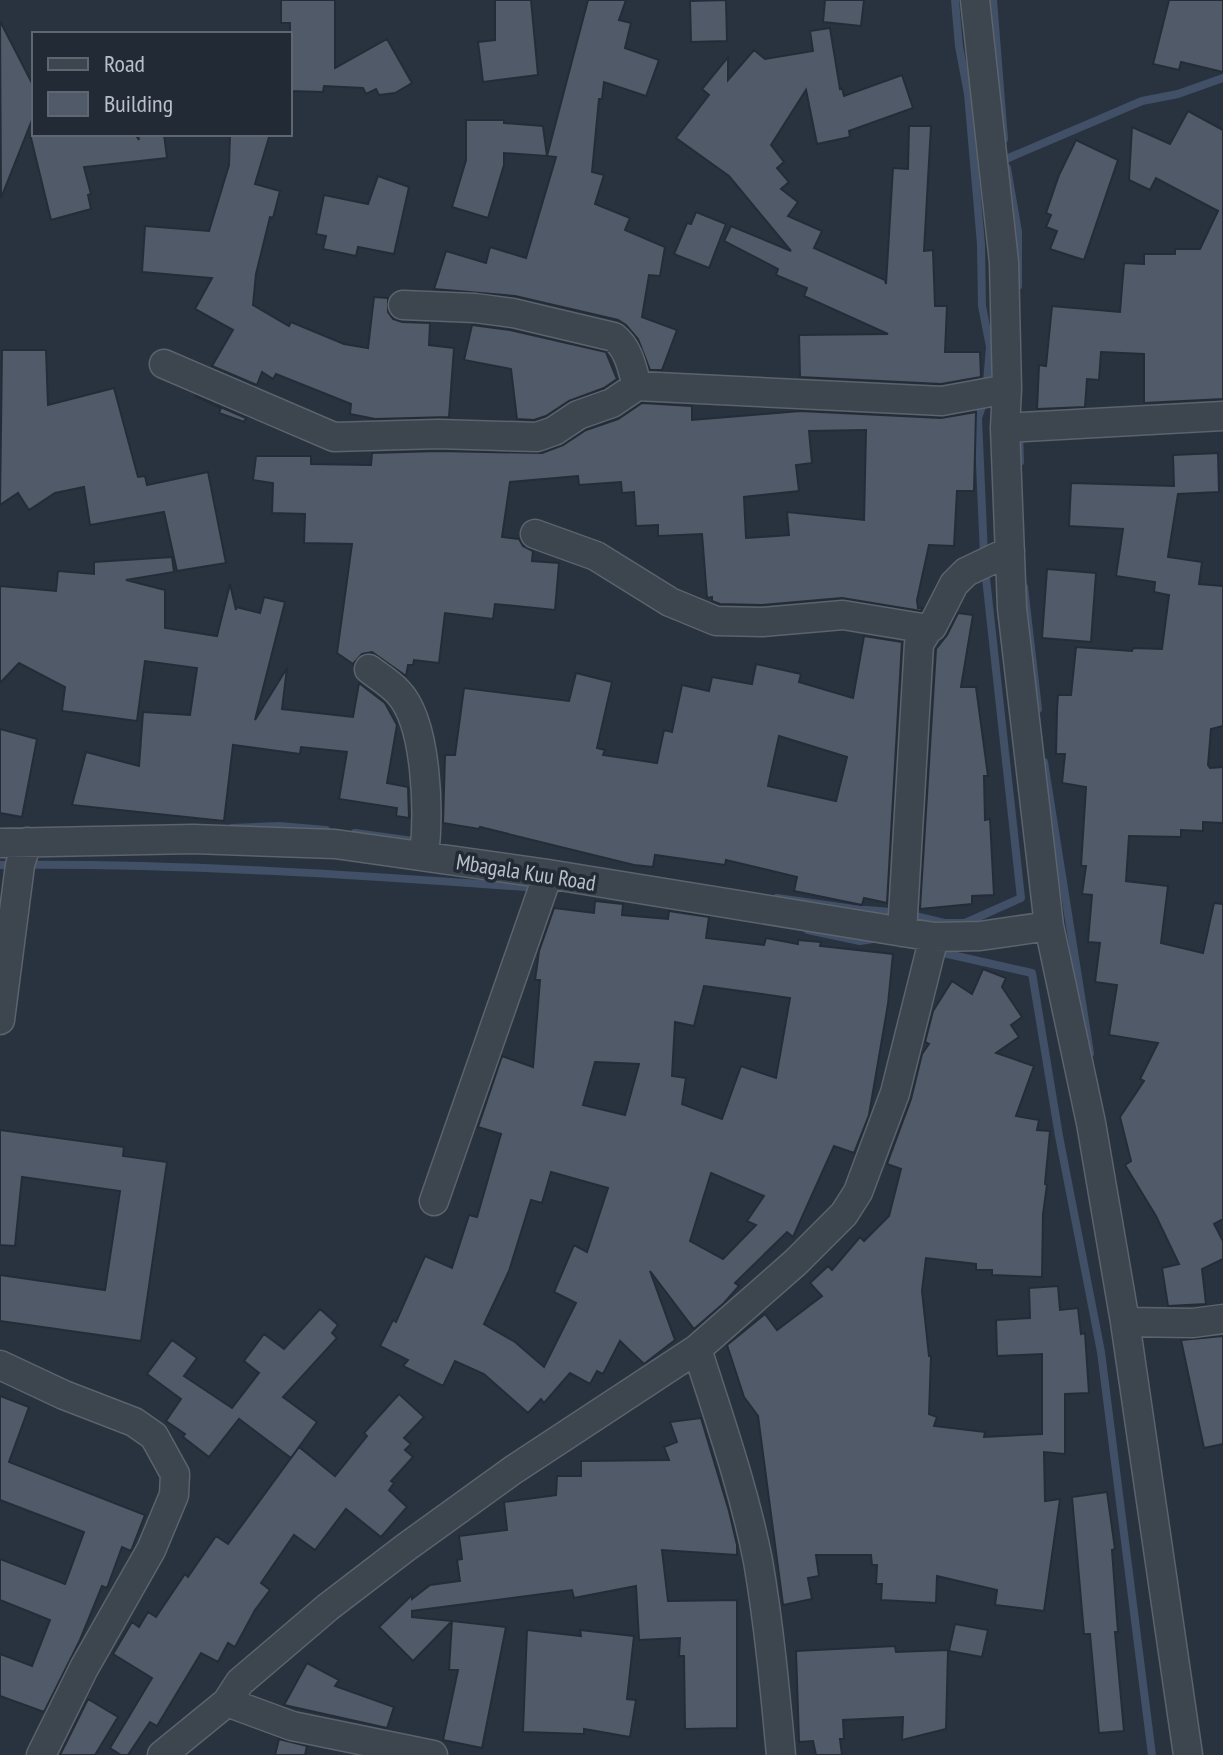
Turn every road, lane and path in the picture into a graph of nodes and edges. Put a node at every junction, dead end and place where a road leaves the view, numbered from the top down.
1 (975, 0) edge
2 (403, 305) dead end
3 (164, 364) dead end
4 (637, 386) junction
5 (1007, 389) junction
6 (1223, 416) edge
7 (1005, 428) junction
8 (535, 534) dead end
9 (1010, 551) junction
10 (928, 629) junction
11 (369, 669) dead end
12 (13, 843) edge
13 (424, 856) junction
14 (548, 874) junction
15 (1049, 926) junction
16 (902, 932) junction
17 (934, 937) junction
18 (0, 1020) edge
19 (434, 1201) dead end
20 (1223, 1319) edge
21 (1125, 1322) junction
22 (697, 1349) junction
23 (0, 1365) edge
24 (227, 1702) junction
25 (41, 1755) edge
26 (162, 1755) edge
27 (433, 1755) edge
28 (781, 1755) edge
29 (1188, 1755) edge

1 - 5 street
2 - 4 street
3 - 4 street
4 - 5 street
5 - 7 street
6 - 7 street
7 - 9 street
8 - 10 street
9 - 10 street
9 - 15 street
10 - 16 street
11 - 13 street
12 - 13 street, Mbagala Kuu Road
12 - 18 street
13 - 14 street, Mbagala Kuu Road
14 - 16 street, Mbagala Kuu Road
14 - 19 street
15 - 17 street, Mbagala Kuu Road
15 - 21 street
16 - 17 street, Mbagala Kuu Road
17 - 22 street
20 - 21 street
21 - 29 street
22 - 24 street
22 - 28 street
23 - 25 street
24 - 26 street
24 - 27 street

